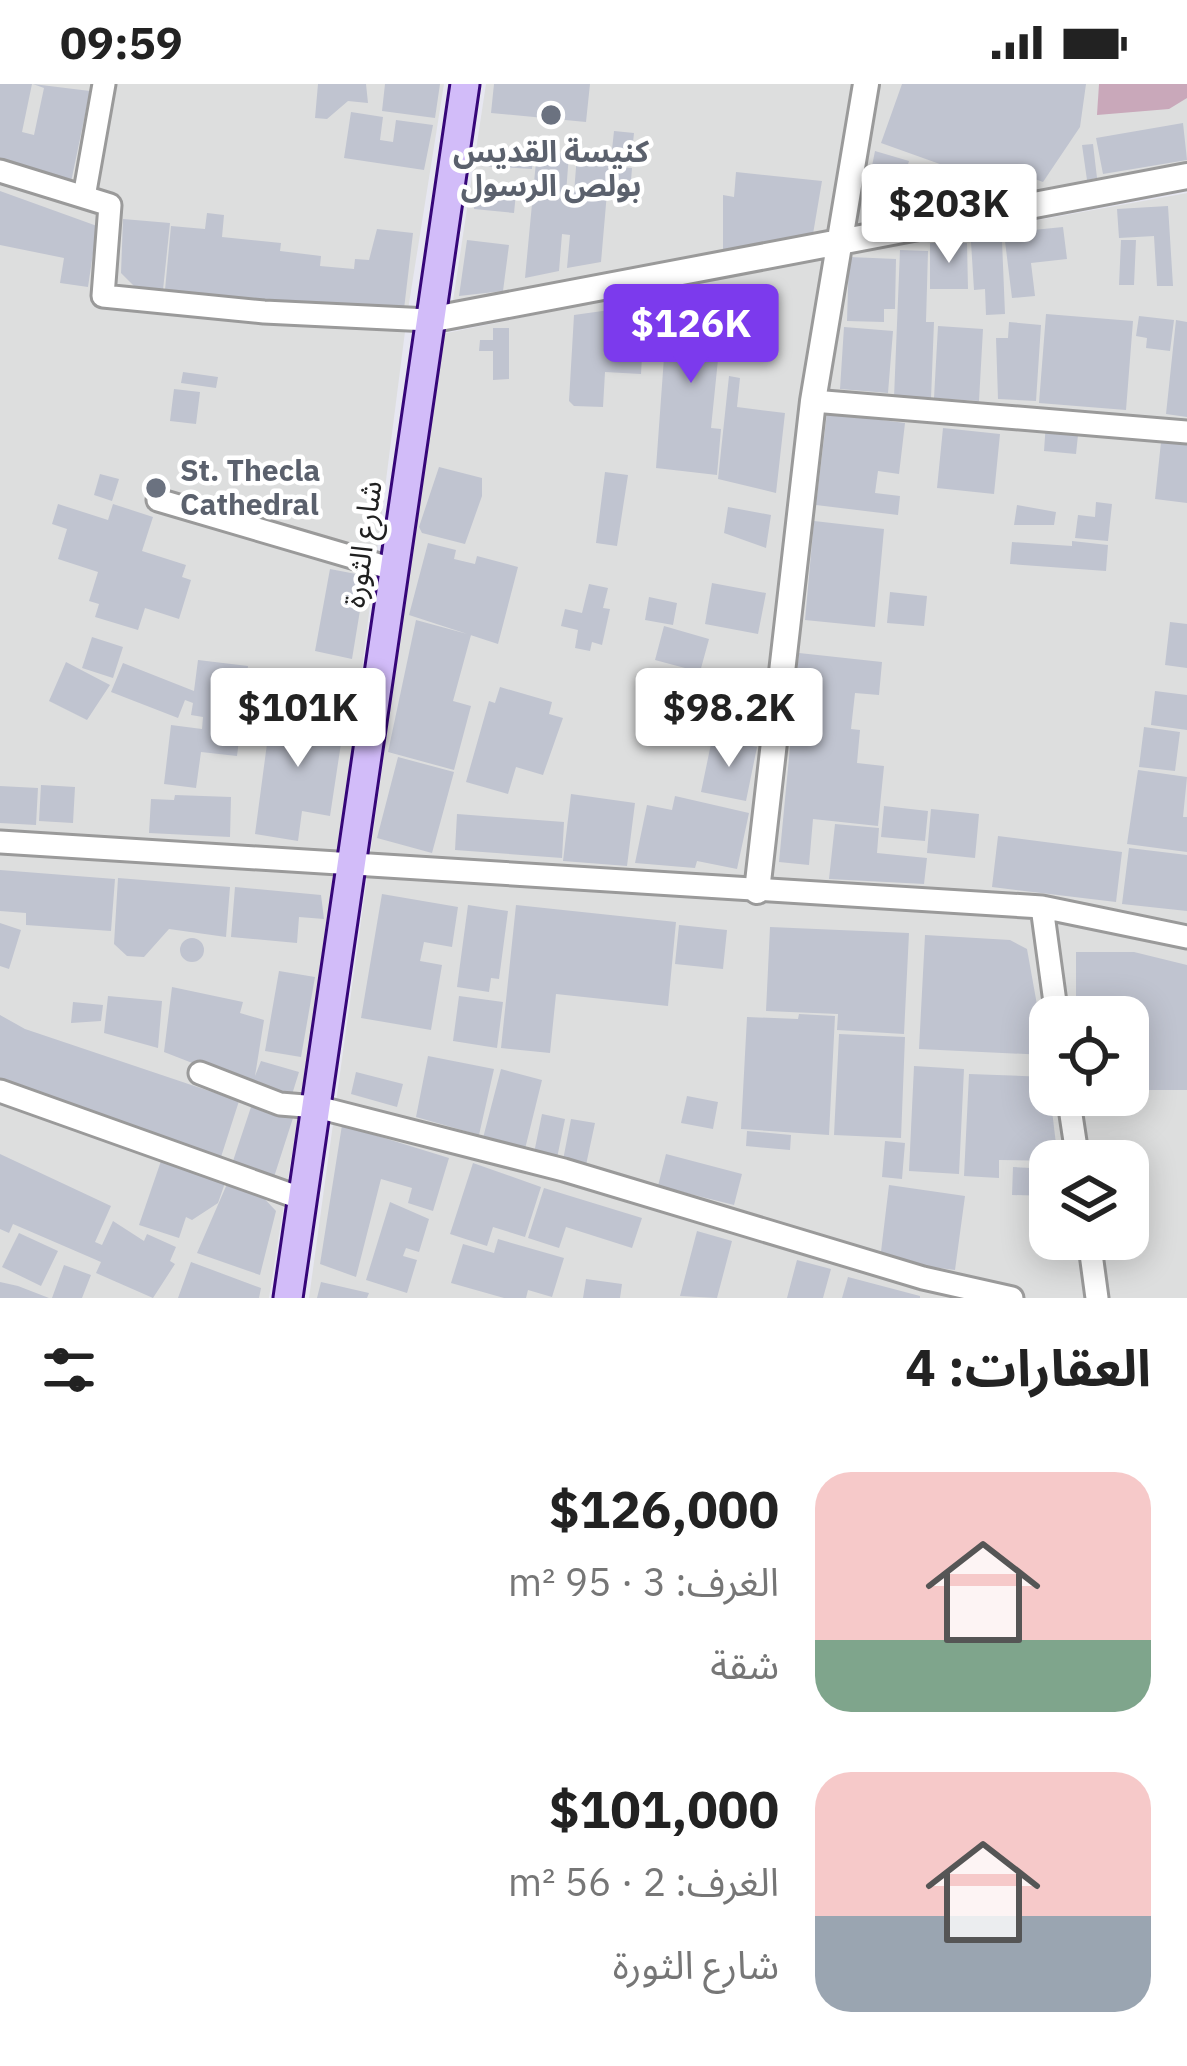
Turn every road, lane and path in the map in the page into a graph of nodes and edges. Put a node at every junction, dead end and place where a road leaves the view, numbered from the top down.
1 (104, 84) edge
2 (465, 84) edge
3 (866, 84) edge
4 (0, 171) edge
5 (1187, 176) edge
6 (84, 197) junction
7 (835, 245) junction
8 (428, 320) junction
9 (812, 401) junction
10 (1187, 432) edge
11 (158, 500) dead end
12 (393, 569) junction
13 (0, 842) edge
14 (351, 866) junction
15 (757, 891) junction
16 (1042, 907) junction
17 (1187, 937) edge
18 (1054, 996) edge
19 (200, 1073) dead end
20 (0, 1091) edge
21 (317, 1107) junction
22 (303, 1199) junction
23 (1092, 1260) edge
24 (288, 1298) edge
25 (1012, 1298) edge
26 (1097, 1298) edge

1 - 6 street
2 - 8 main road, شارع الثورة
3 - 7 street
4 - 6 street
5 - 7 street
6 - 8 street
7 - 8 street
7 - 9 street
8 - 12 main road, شارع الثورة
9 - 10 street
9 - 15 street
11 - 12 street
12 - 14 main road, شارع الثورة
13 - 14 street
14 - 15 street
14 - 21 main road, شارع الثورة
15 - 16 street
16 - 17 street
16 - 18 street
19 - 21 street
20 - 22 street
21 - 22 main road, شارع الثورة
21 - 25 street
22 - 24 main road, شارع الثورة
23 - 26 street

